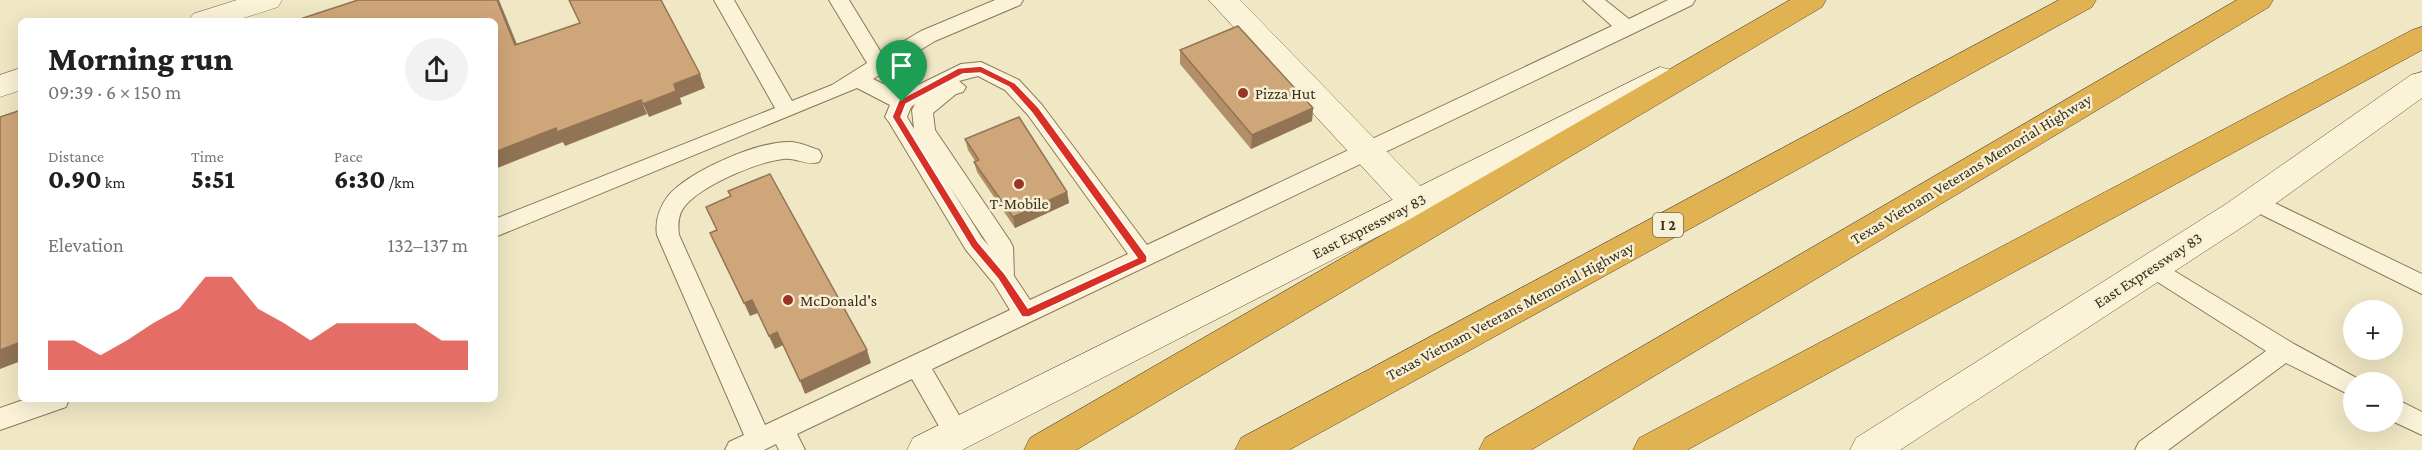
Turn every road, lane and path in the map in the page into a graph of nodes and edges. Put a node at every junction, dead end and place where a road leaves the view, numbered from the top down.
1 (268, 0) edge
2 (724, 0) edge
3 (839, 0) edge
4 (1223, 0) edge
5 (1593, 0) edge
6 (1685, 0) edge
7 (1812, 0) edge
8 (2082, 0) edge
9 (2259, 0) edge
10 (1008, 1) edge
11 (212, 18) edge
12 (1627, 28) junction
13 (2422, 37) edge
14 (879, 66) junction
15 (858, 80) junction
16 (18, 81) edge
17 (2422, 83) edge
18 (0, 86) edge
19 (902, 102) junction
20 (787, 111) junction
21 (1368, 153) junction
22 (811, 156) dead end
23 (1083, 178) junction
24 (2254, 201) junction
25 (1416, 203) junction
26 (498, 227) edge
27 (1144, 259) junction
28 (2153, 267) junction
29 (1002, 277) junction
30 (2422, 285) edge
31 (1026, 314) junction
32 (2285, 351) junction
33 (917, 366) junction
34 (2343, 381) edge
35 (48, 402) edge
36 (2403, 414) edge
37 (0, 419) edge
38 (2422, 424) edge
39 (957, 434) junction
40 (788, 440) edge
41 (749, 445) edge
42 (926, 450) edge
43 (1043, 450) edge
44 (1254, 450) edge
45 (1498, 450) edge
46 (1652, 450) edge
47 (1869, 450) edge
48 (2148, 450) edge

1 - 11 main road
2 - 20 lane
3 - 14 lane
4 - 21 main road
5 - 12 lane
6 - 12 lane
7 - 25 main road, East Expressway 83
7 - 43 highway
8 - 44 highway, Texas Vietnam Veterans Memorial Highway / I 2
9 - 45 highway, Texas Vietnam Veterans Memorial Highway
10 - 14 lane
12 - 21 lane
13 - 46 highway
14 - 15 lane
15 - 19 lane
15 - 20 lane
16 - 18 main road
17 - 24 main road, East Expressway 83
19 - 23 lane
19 - 29 lane
20 - 26 lane
21 - 25 main road
21 - 27 lane
22 - 41 lane
23 - 27 lane
23 - 29 lane
24 - 28 main road, East Expressway 83
24 - 30 lane
25 - 39 main road, East Expressway 83
27 - 31 lane
28 - 32 lane
28 - 47 main road, East Expressway 83
29 - 31 lane
31 - 33 lane
32 - 34 lane
32 - 48 lane
33 - 39 lane
33 - 40 lane
35 - 37 lane
36 - 38 lane
39 - 42 main road, East Expressway 83
40 - 41 lane

